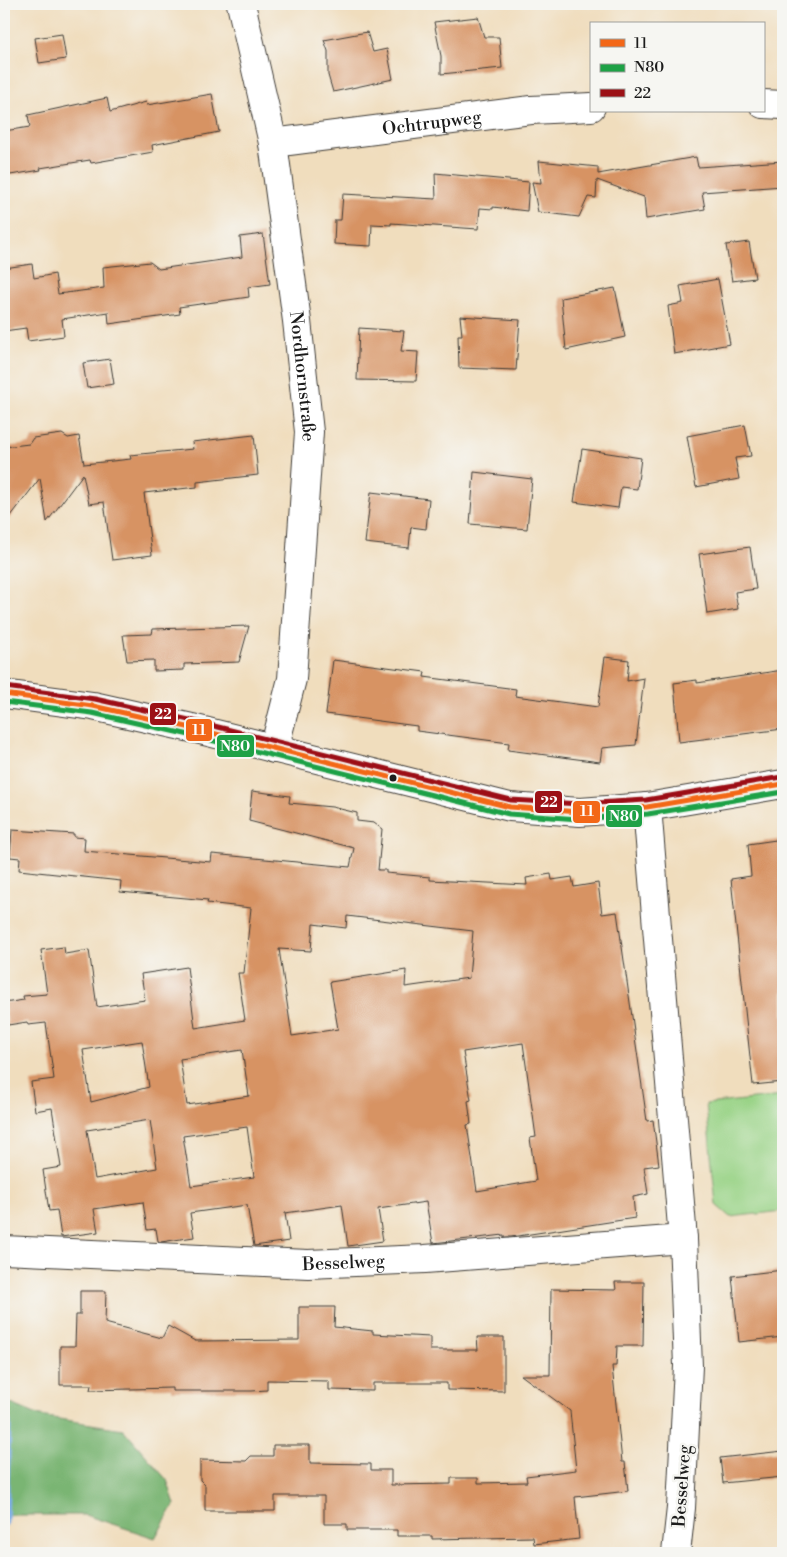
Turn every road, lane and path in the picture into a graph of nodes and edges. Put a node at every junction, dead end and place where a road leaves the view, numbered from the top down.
1 (241, 4) edge
2 (764, 104) edge
3 (783, 105) edge
4 (590, 108) edge
5 (272, 143) junction
6 (4, 694) edge
7 (274, 750) junction
8 (783, 784) edge
9 (646, 808) junction
10 (683, 1239) junction
11 (4, 1250) edge
12 (676, 1553) edge

1 - 5 street, Nordhornstraße
2 - 3 street
4 - 5 street, Ochtrupweg
5 - 7 street, Nordhornstraße
6 - 7 street
7 - 9 street
8 - 9 street
9 - 10 street, Besselweg
10 - 11 street, Besselweg
10 - 12 street, Besselweg

